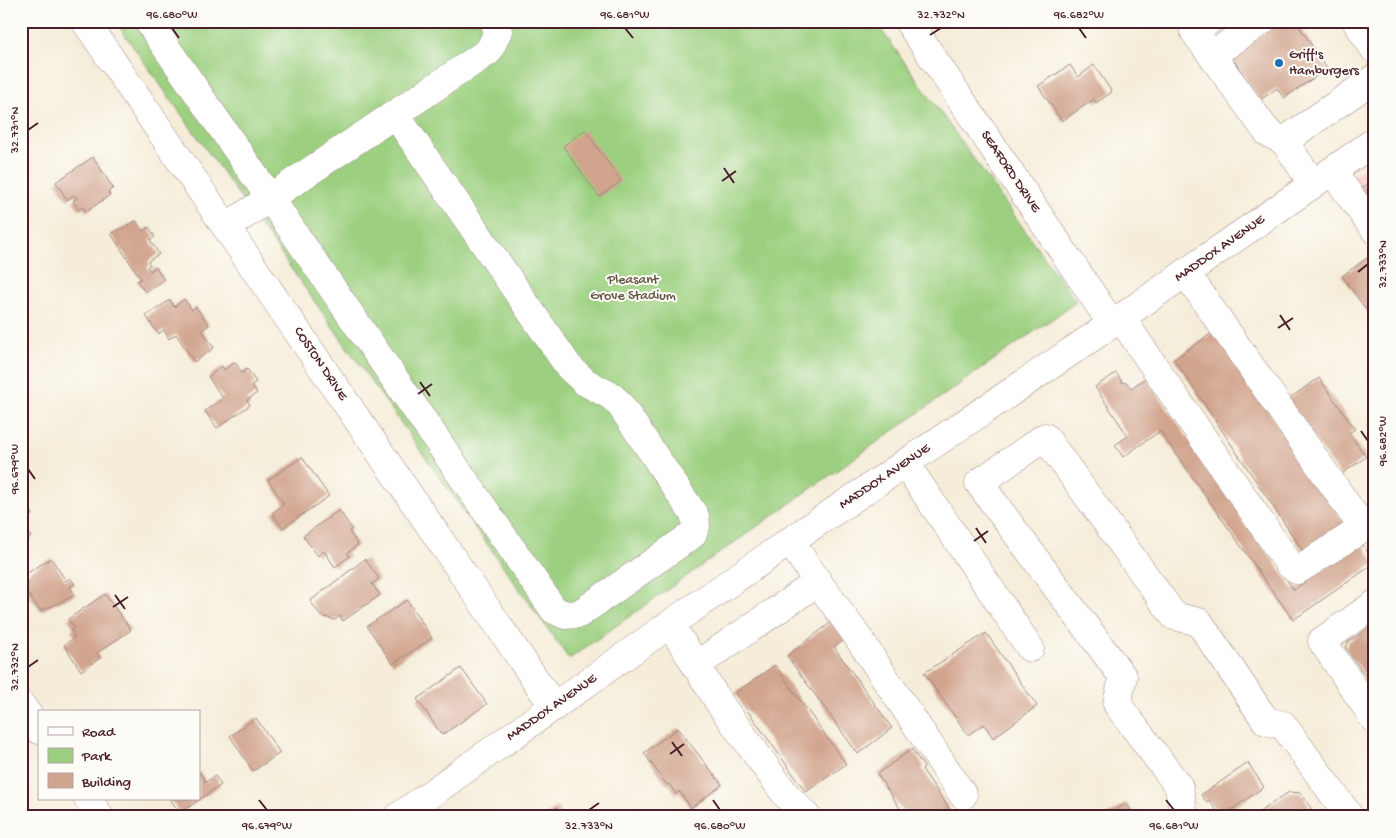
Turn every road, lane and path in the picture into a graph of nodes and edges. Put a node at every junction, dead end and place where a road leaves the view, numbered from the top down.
1 (85, 21) edge
2 (148, 21) edge
3 (494, 21) edge
4 (908, 21) edge
5 (1208, 21) edge
6 (1262, 21) edge
7 (1356, 21) edge
8 (1375, 50) edge
9 (1212, 55) junction
10 (1373, 83) edge
11 (395, 114) junction
12 (1284, 141) junction
13 (1375, 141) edge
14 (1323, 177) junction
15 (269, 198) junction
16 (226, 227) junction
17 (1375, 230) edge
18 (1186, 272) junction
19 (1116, 321) junction
20 (905, 463) junction
21 (1369, 523) edge
22 (790, 541) junction
23 (818, 582) junction
24 (1375, 604) edge
25 (670, 624) junction
26 (1030, 648) dead end
27 (696, 666) junction
28 (21, 705) edge
29 (554, 707) junction
30 (1375, 720) edge
31 (38, 729) edge
32 (963, 795) dead end
33 (398, 817) edge
34 (807, 817) edge
35 (1184, 817) edge
36 (1350, 817) edge

1 - 16 street, COSTON DRIVE
2 - 15 street
3 - 11 street
4 - 19 street, SEAFORD DRIVE
5 - 9 street
6 - 9 street
7 - 8 street
9 - 12 street
10 - 12 street
11 - 15 street
11 - 15 street
12 - 14 street
13 - 14 street, MADDOX AVENUE
14 - 17 street
14 - 18 street, MADDOX AVENUE
15 - 16 street
16 - 29 street, COSTON DRIVE
18 - 19 street, MADDOX AVENUE
18 - 21 street
19 - 20 street, MADDOX AVENUE
19 - 21 street, SEAFORD DRIVE
20 - 22 street, MADDOX AVENUE
20 - 26 street
22 - 23 street
22 - 25 street, MADDOX AVENUE
23 - 27 street
23 - 32 street
24 - 30 street
25 - 27 street
25 - 29 street, MADDOX AVENUE
27 - 34 street
28 - 31 street
29 - 33 street, MADDOX AVENUE
35 - 36 street

